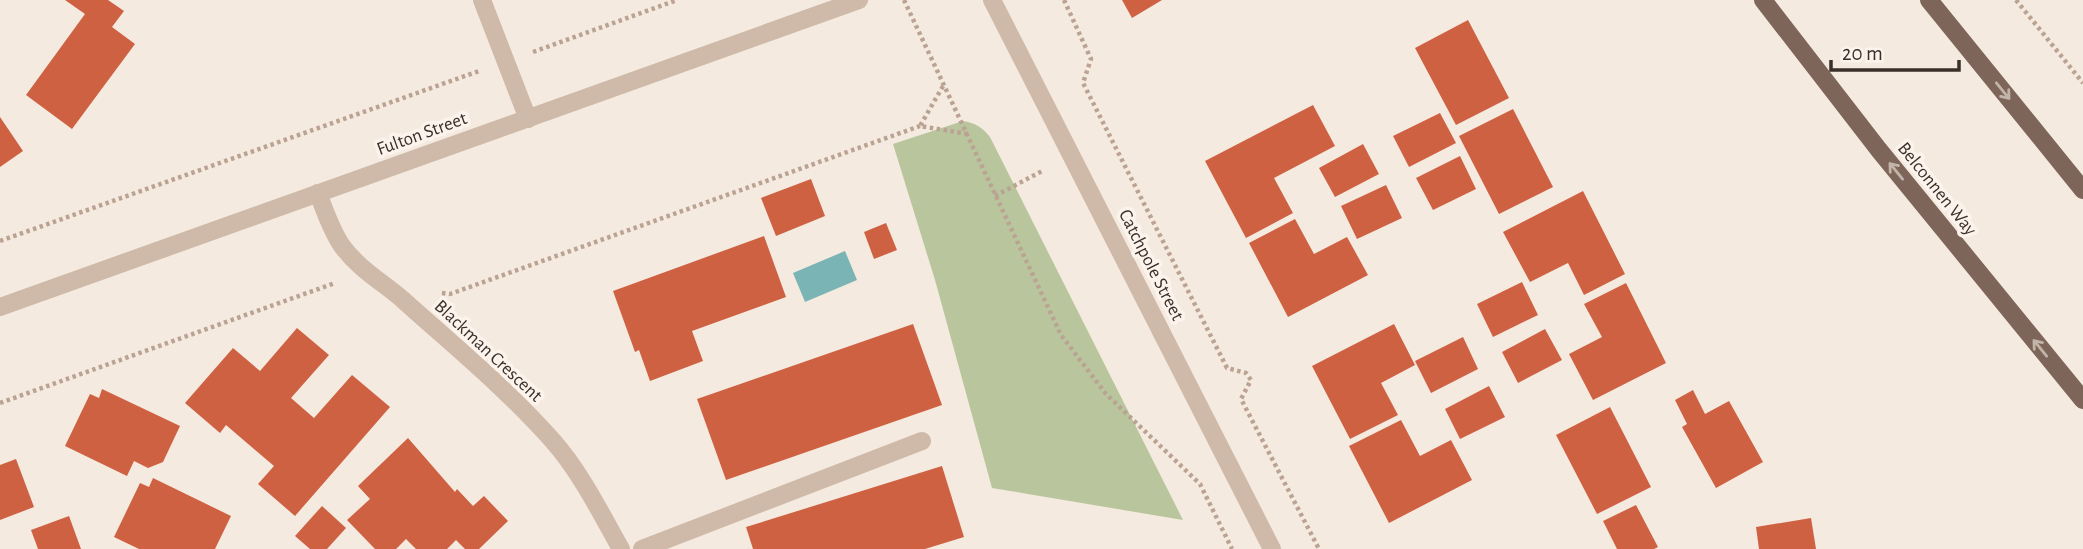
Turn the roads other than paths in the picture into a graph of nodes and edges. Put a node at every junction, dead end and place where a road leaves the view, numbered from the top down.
1 (482, 0) edge
2 (859, 0) edge
3 (992, 0) edge
4 (1763, 0) edge
5 (1929, 0) edge
6 (528, 119) junction
7 (2083, 190) edge
8 (318, 193) junction
9 (0, 307) edge
10 (2083, 400) edge
11 (922, 441) dead end
12 (621, 549) edge
13 (642, 549) edge
14 (1272, 549) edge

1 - 6 street
2 - 6 street, Fulton Street
3 - 14 street, Catchpole Street
10 -> 4 main road, Belconnen Way
5 -> 7 main road
6 - 8 street, Fulton Street
8 - 9 street, Fulton Street
8 - 12 street, Blackman Crescent
11 - 13 street

